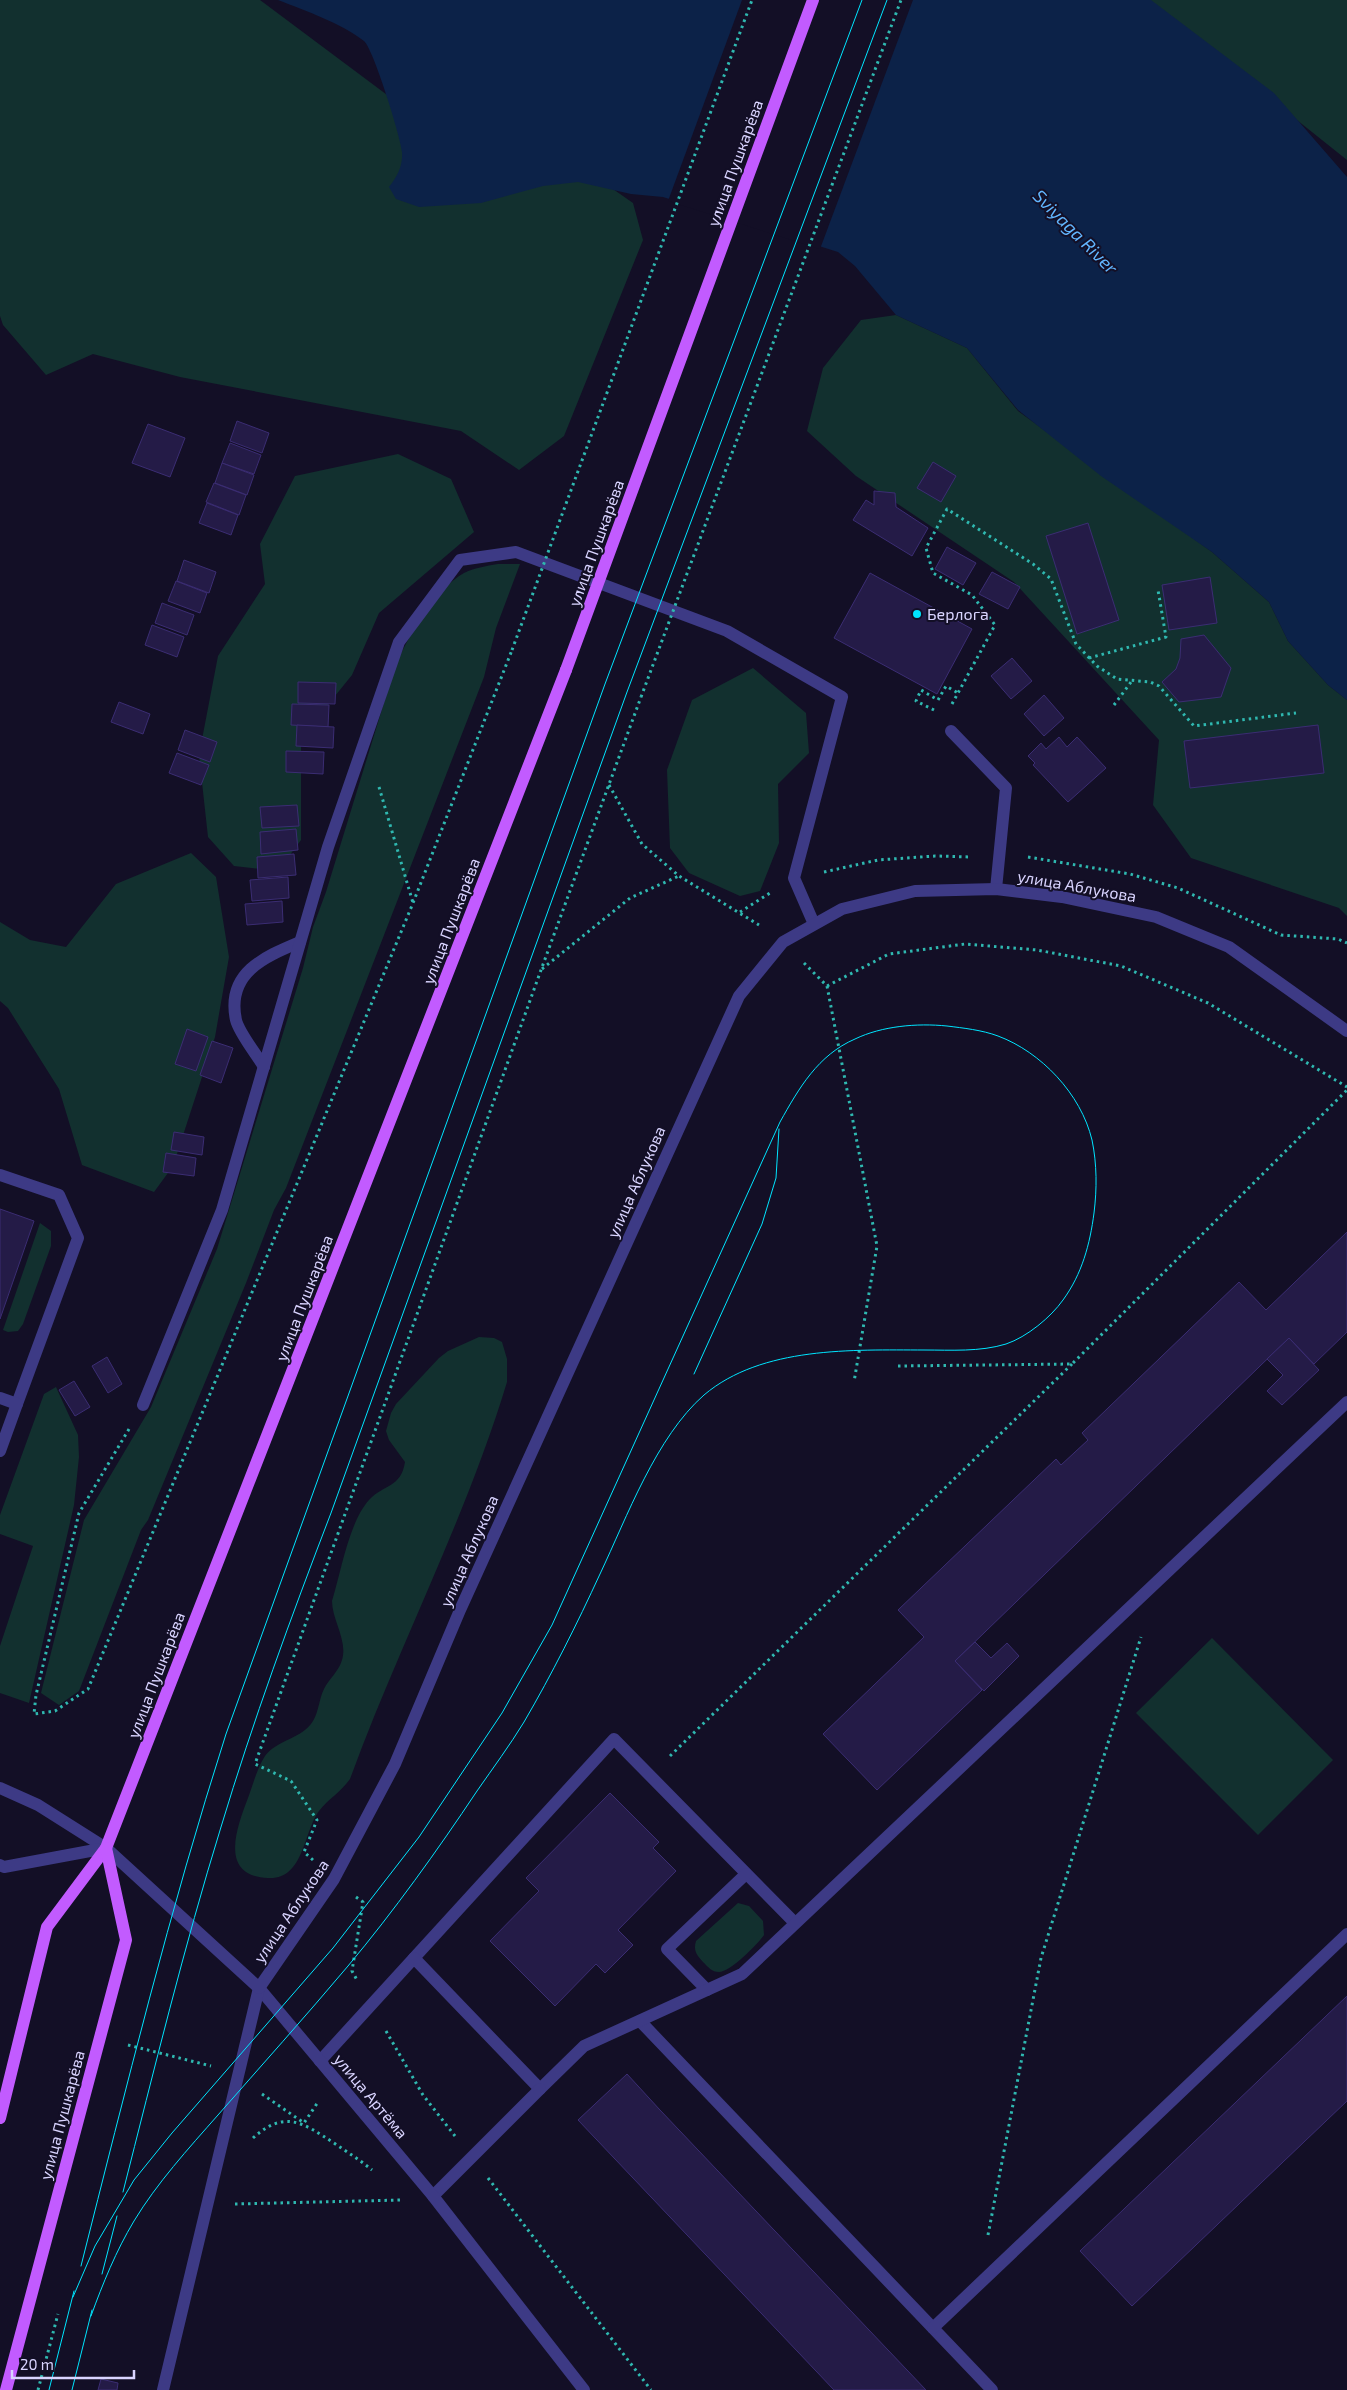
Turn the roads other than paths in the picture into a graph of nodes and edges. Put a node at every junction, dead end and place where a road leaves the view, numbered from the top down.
1 (813, 0) edge
2 (951, 731) road end
3 (996, 889) junction
4 (814, 924) junction
5 (300, 942) junction
6 (1347, 1031) edge
7 (264, 1067) junction
8 (0, 1174) edge
9 (0, 1398) edge
10 (1347, 1402) edge
11 (17, 1404) junction
12 (143, 1405) road end
13 (0, 1451) edge
14 (0, 1788) edge
15 (106, 1848) junction
16 (0, 1865) edge
17 (746, 1874) junction
18 (795, 1923) junction
19 (1347, 1934) edge
20 (414, 1958) junction
21 (259, 1988) junction
22 (707, 1990) junction
23 (640, 2021) junction
24 (320, 2061) junction
25 (540, 2089) junction
26 (0, 2118) edge
27 (433, 2196) junction
28 (933, 2328) junction
29 (6, 2390) edge
30 (163, 2390) edge
31 (584, 2390) edge
32 (992, 2390) edge

1 - 15 main road, улица Пушкарёва, bridge
2 - 3 street
3 - 4 street, улица Аблукова
3 - 6 street, улица Аблукова
4 - 5 street
4 - 21 street, улица Аблукова
5 - 7 street
5 - 7 street
7 - 12 street
8 - 11 street
9 - 11 street
10 - 18 street
11 - 13 street
14 - 15 street, улица Артёма
15 - 16 street
15 - 21 street, улица Артёма
15 - 26 main road, улица Пушкарёва
15 - 29 main road, улица Пушкарёва
17 - 18 street
17 - 20 street
17 - 22 street
18 - 22 street
19 - 28 street
20 - 24 street
20 - 25 street
21 - 24 street, улица Артёма
21 - 30 street
22 - 23 street
23 - 25 street
23 - 28 street
24 - 27 street, улица Артёма
25 - 27 street
27 - 31 street, улица Артёма
28 - 32 street

